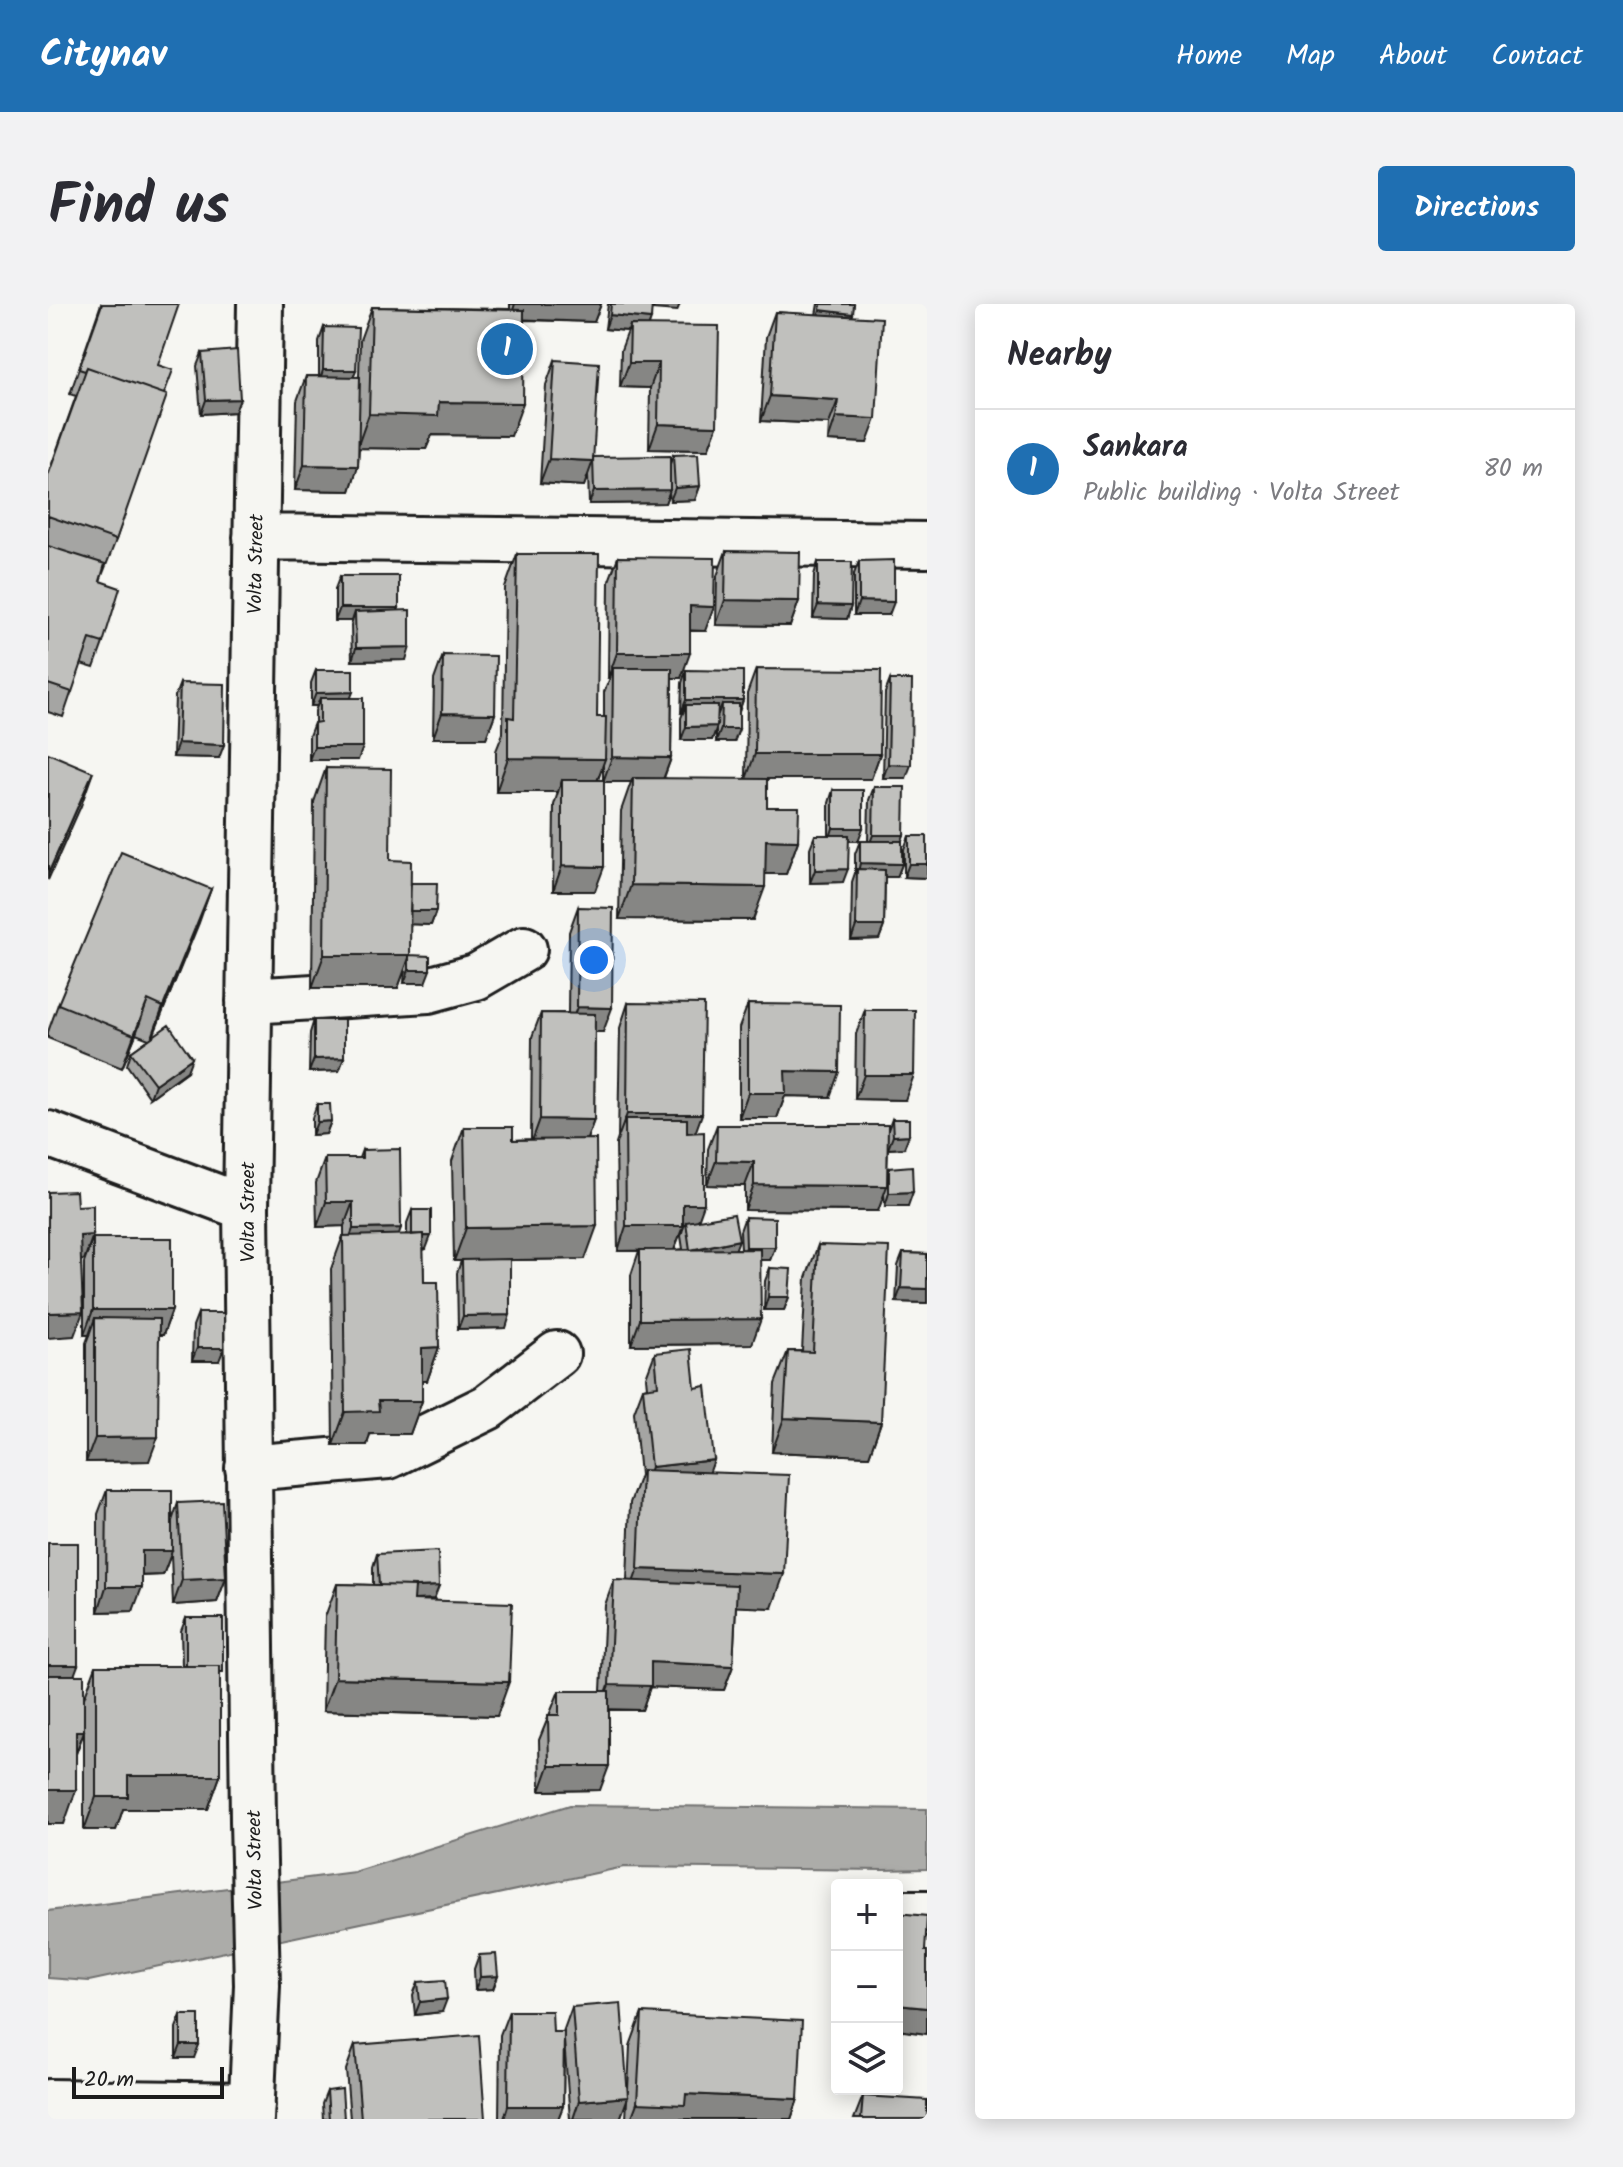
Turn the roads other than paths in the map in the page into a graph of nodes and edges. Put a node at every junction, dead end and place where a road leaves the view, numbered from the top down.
1 (260, 304) edge
2 (256, 537) junction
3 (927, 545) edge
4 (524, 949) dead end
5 (249, 1001) junction
6 (48, 1134) edge
7 (246, 1208) junction
8 (557, 1354) dead end
9 (248, 1468) junction
10 (903, 1913) edge
11 (927, 1913) edge
12 (48, 2102) edge
13 (252, 2112) edge

1 - 2 street, Volta Street
2 - 3 street
2 - 5 street, Volta Street
4 - 5 street
5 - 7 street, Volta Street
6 - 7 street
7 - 9 street, Volta Street
8 - 9 street
9 - 13 street, Volta Street
10 - 11 street
12 - 13 street

